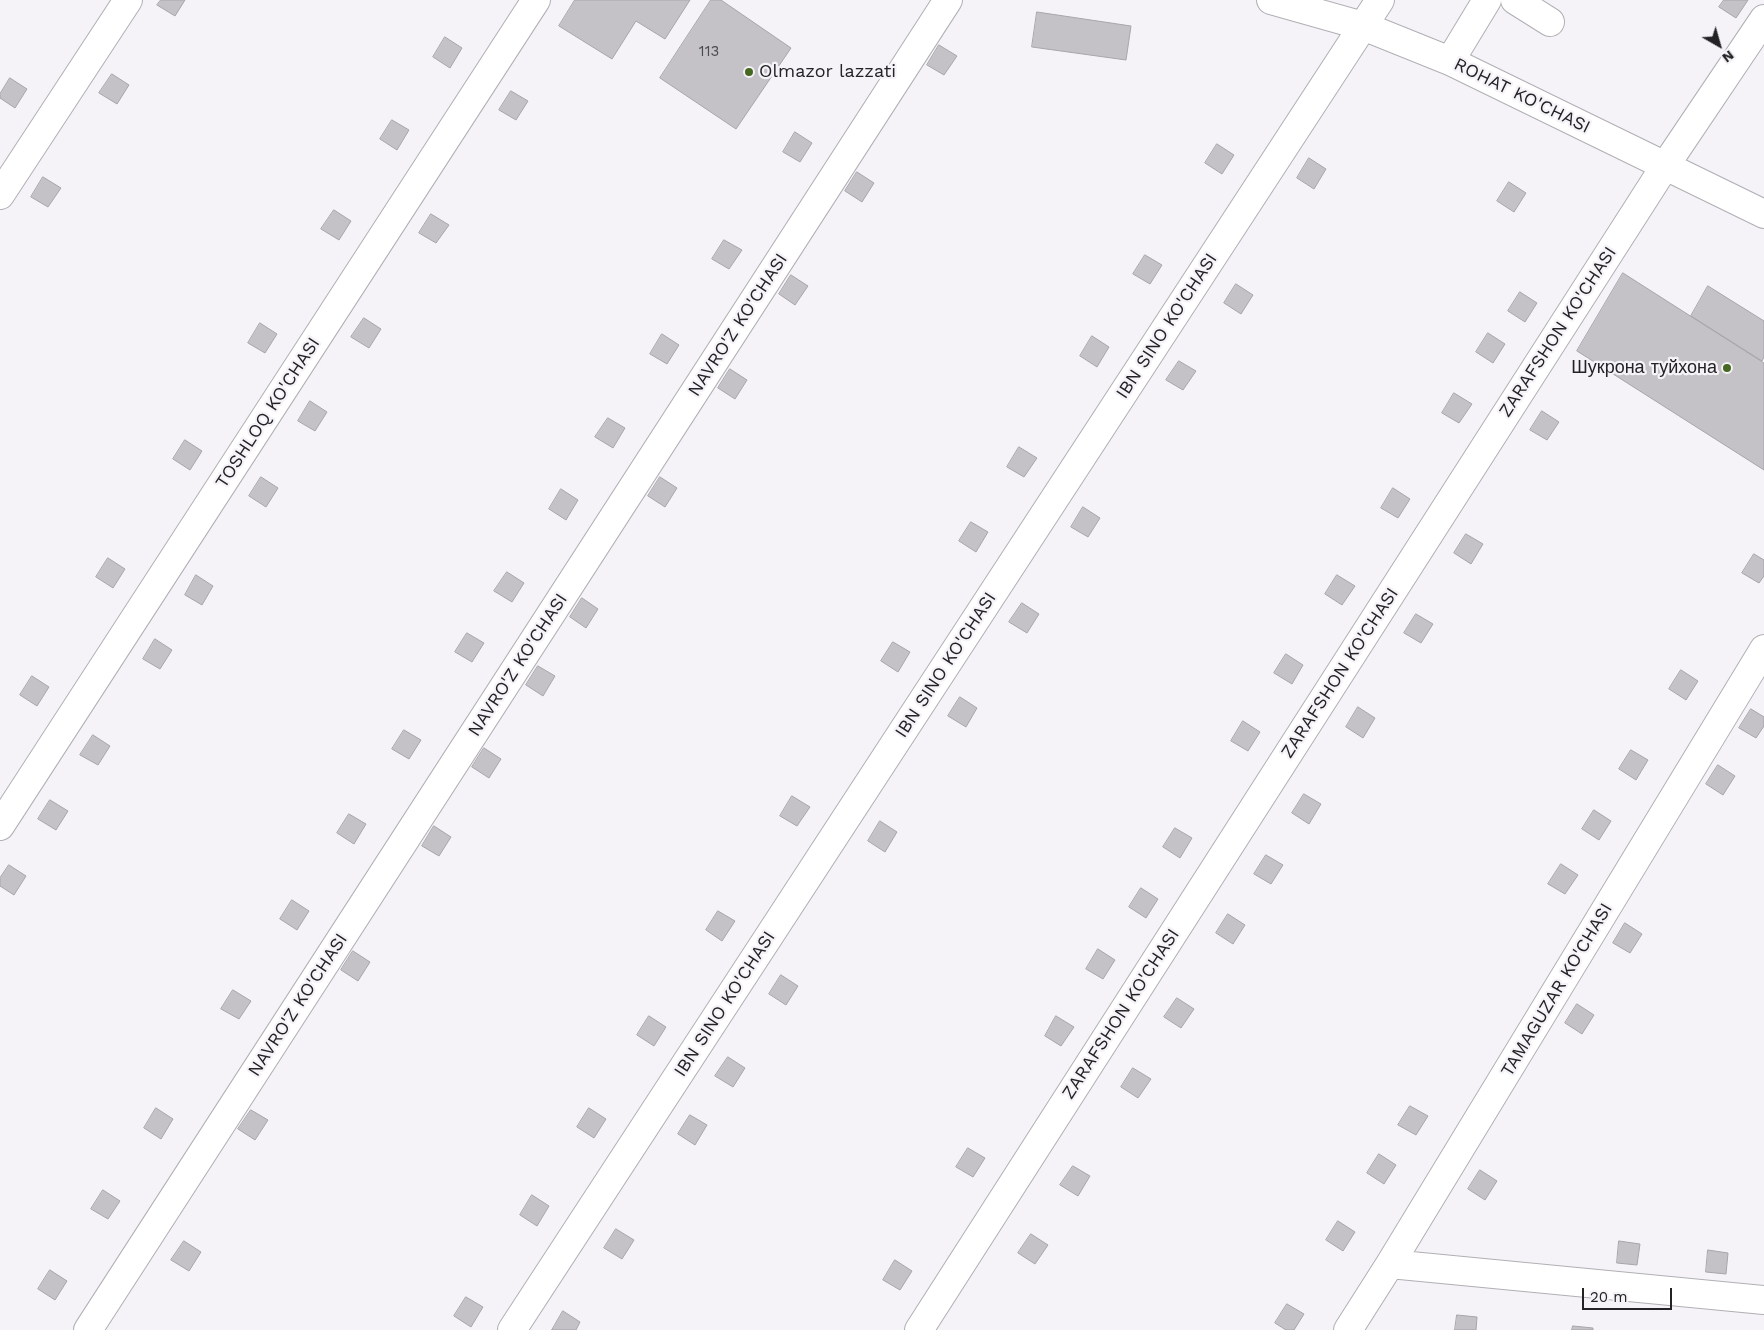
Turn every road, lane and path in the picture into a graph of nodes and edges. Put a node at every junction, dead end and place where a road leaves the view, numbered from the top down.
1 (128, 0) edge
2 (536, 0) edge
3 (948, 0) edge
4 (1271, 0) edge
5 (1380, 0) edge
6 (1487, 0) edge
7 (1516, 0) edge
8 (1764, 18) edge
9 (1550, 22) dead end
10 (1363, 26) junction
11 (1450, 60) junction
12 (1665, 166) junction
13 (0, 195) edge
14 (1764, 214) edge
15 (1764, 649) edge
16 (0, 826) edge
17 (1390, 1264) junction
18 (1764, 1300) edge
19 (88, 1330) edge
20 (512, 1330) edge
21 (919, 1330) edge
22 (1348, 1330) edge

1 - 13 street
2 - 16 street, TOSHLOQ KO'CHASI
3 - 19 street, NAVRO'Z KO'CHASI
4 - 10 street, ROHAT KO'CHASI
5 - 10 street, IBN SINO KO'CHASI
6 - 11 street
7 - 9 street
8 - 12 street, ZARAFSHON KO'CHASI
10 - 11 street, ROHAT KO'CHASI
10 - 20 street, IBN SINO KO'CHASI
11 - 12 street, ROHAT KO'CHASI
12 - 14 street, ROHAT KO'CHASI
12 - 21 street, ZARAFSHON KO'CHASI
15 - 17 street, TAMAGUZAR KO'CHASI
17 - 18 street
17 - 22 street, TAMAGUZAR KO'CHASI

